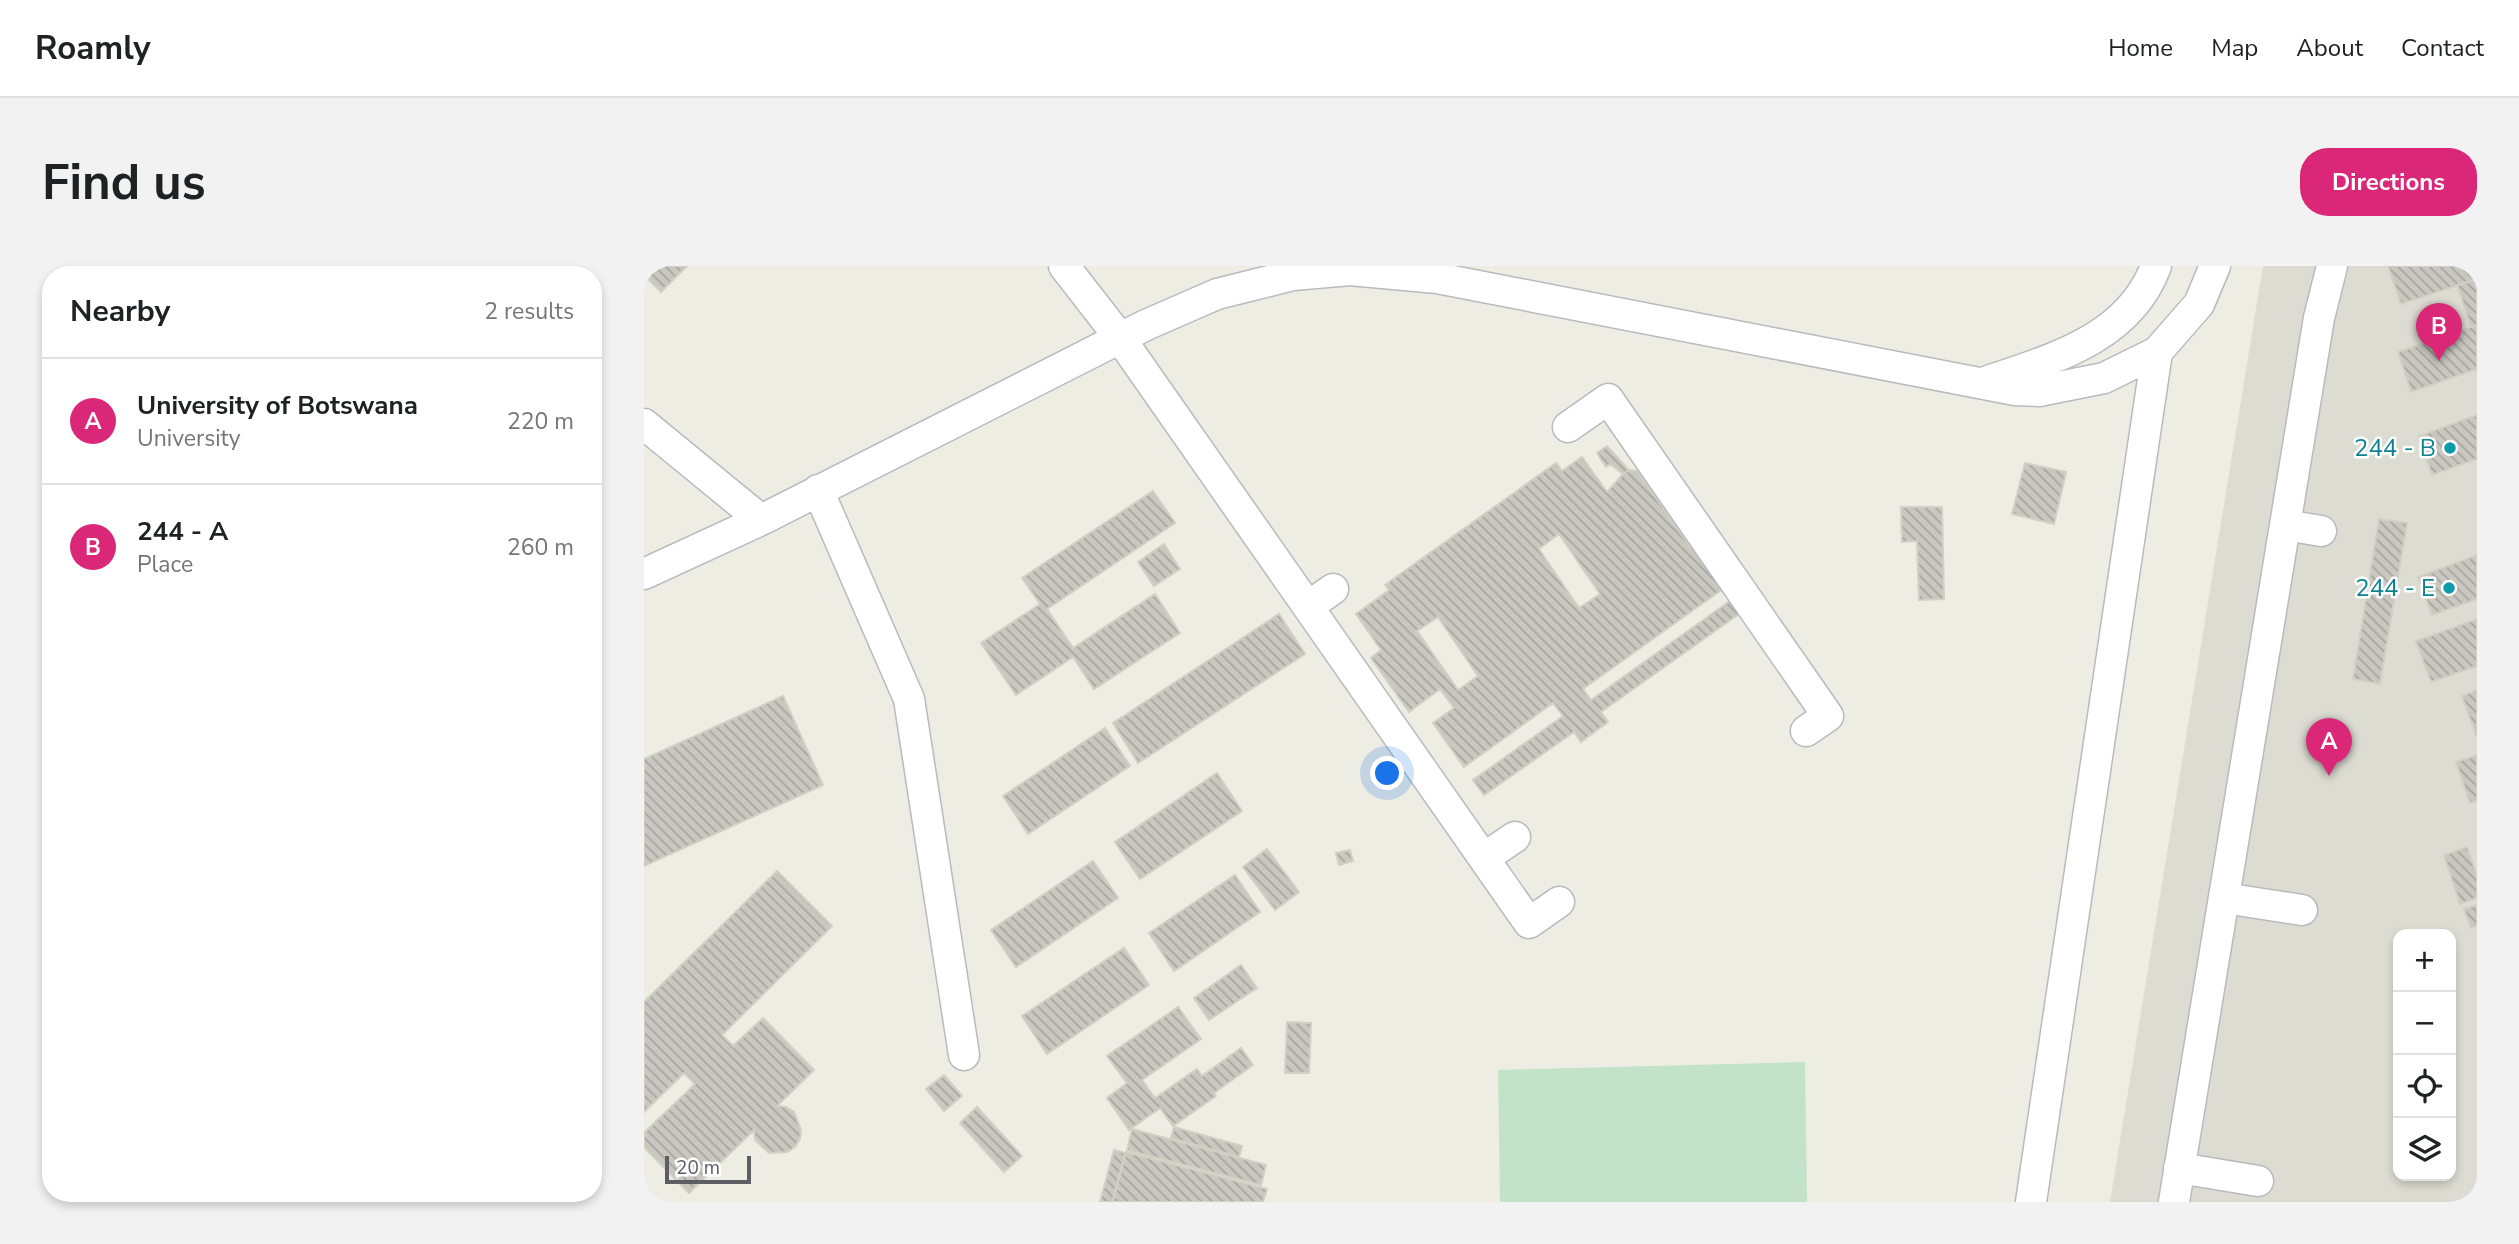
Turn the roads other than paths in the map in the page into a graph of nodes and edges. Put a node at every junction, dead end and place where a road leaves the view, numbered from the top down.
1 (1064, 266) edge
2 (2156, 266) edge
3 (2215, 266) edge
4 (2332, 266) edge
5 (1120, 338) junction
6 (2157, 352) junction
7 (1985, 383) junction
8 (644, 424) edge
9 (1568, 427) dead end
10 (818, 490) junction
11 (761, 520) junction
12 (2285, 525) junction
13 (2321, 531) dead end
14 (644, 574) edge
15 (1333, 589) dead end
16 (1309, 606) junction
17 (1806, 731) dead end
18 (1514, 836) dead end
19 (1484, 858) junction
20 (2224, 898) junction
21 (1559, 902) dead end
22 (2302, 910) dead end
23 (964, 1055) dead end
24 (2179, 1168) junction
25 (2258, 1181) dead end
26 (2031, 1202) edge
27 (2174, 1202) edge

1 - 5 street
2 - 7 street
3 - 6 street
4 - 12 street
5 - 7 street
5 - 10 street
5 - 16 street
6 - 7 street
6 - 26 street
8 - 11 street
9 - 17 street
10 - 11 street
10 - 23 street
11 - 14 street
12 - 13 street
12 - 20 street
15 - 16 street
16 - 19 street
18 - 19 street
19 - 21 street
20 - 22 street
20 - 24 street
24 - 25 street
24 - 27 street

